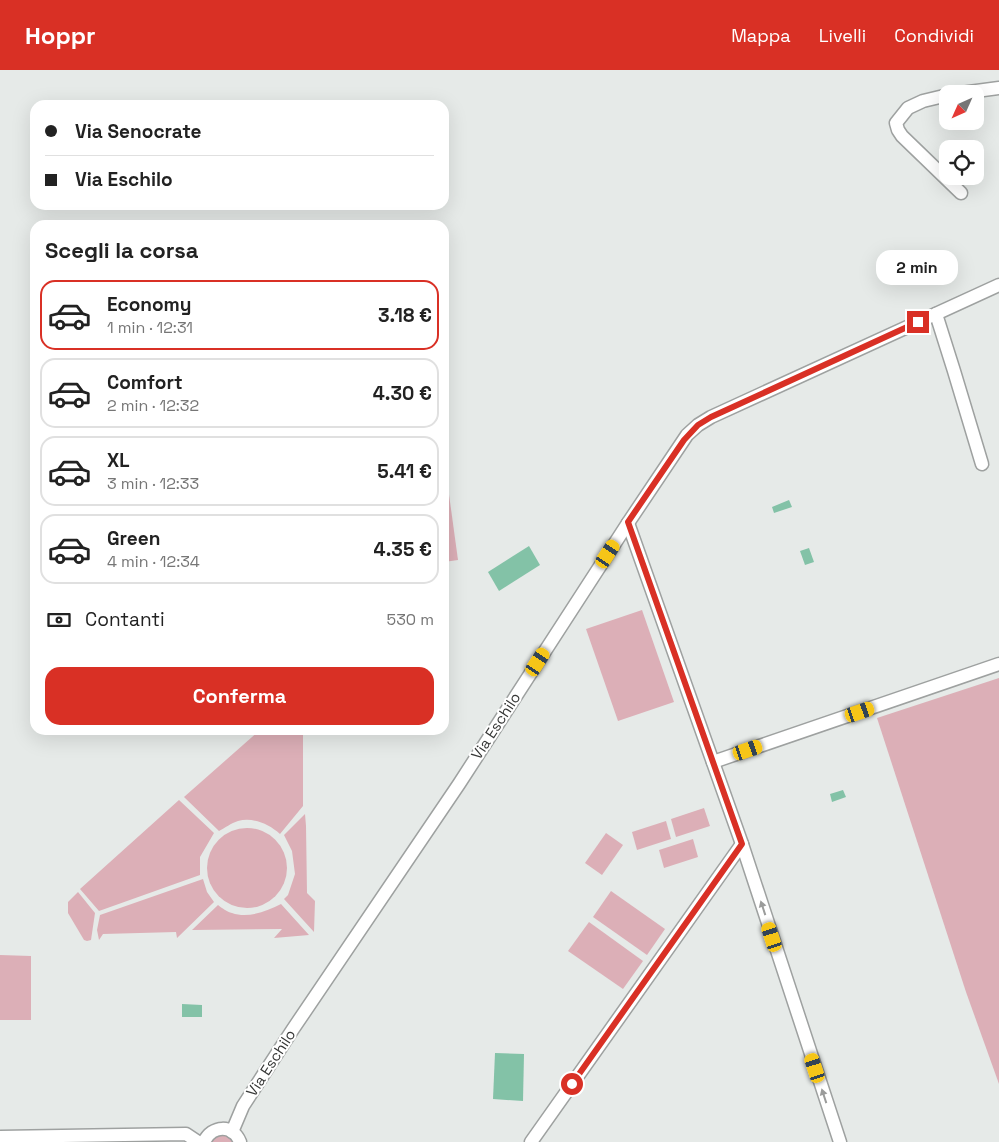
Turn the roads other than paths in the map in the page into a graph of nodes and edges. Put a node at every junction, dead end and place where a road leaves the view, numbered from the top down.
1 (999, 88) edge
2 (984, 90) edge
3 (939, 97) edge
4 (961, 193) dead end
5 (999, 285) edge
6 (936, 314) junction
7 (982, 464) dead end
8 (628, 522) junction
9 (999, 664) edge
10 (713, 762) junction
11 (742, 844) junction
12 (232, 1132) junction
13 (0, 1137) edge
14 (198, 1142) edge
15 (204, 1142) edge
16 (240, 1142) edge
17 (531, 1142) edge
18 (840, 1142) edge

1 - 2 street
3 - 4 street
5 - 6 street, Via Eschilo
6 - 7 street
6 - 8 street, Via Eschilo
8 - 10 street
8 - 12 street, Via Eschilo
9 - 10 street
10 - 11 street
11 - 17 street
18 -> 11 street
12 - 15 street
12 - 16 street
13 - 14 street

